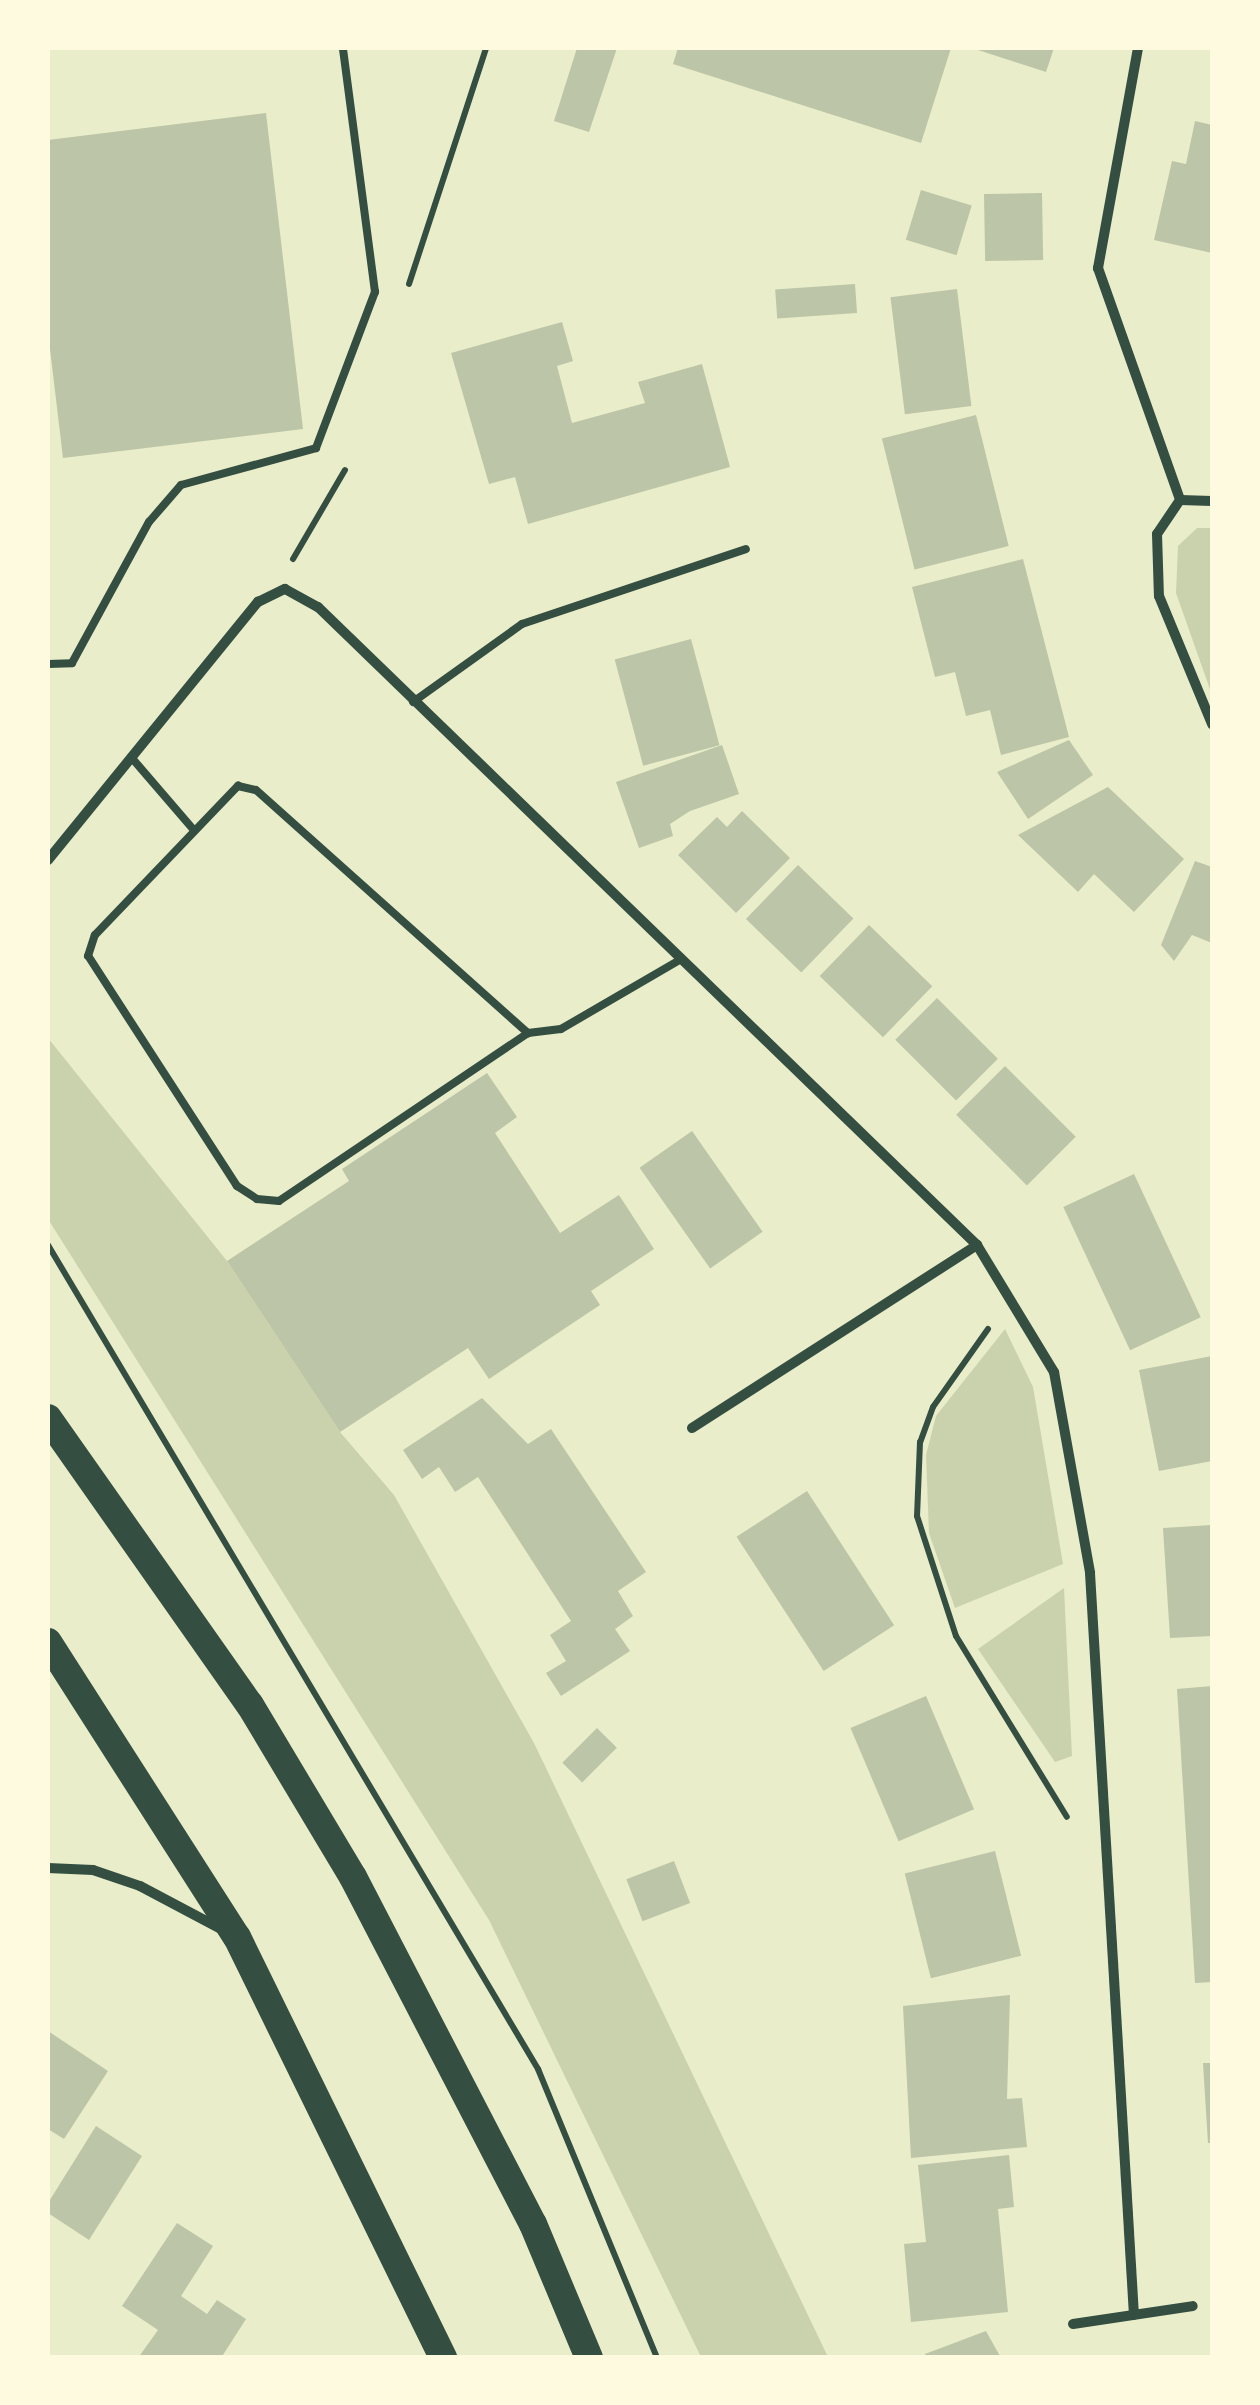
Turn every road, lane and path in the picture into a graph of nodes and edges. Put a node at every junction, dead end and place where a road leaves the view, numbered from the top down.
1 (343, 48) edge
2 (1138, 48) edge
3 (1180, 500) junction
4 (1212, 501) edge
5 (746, 549) dead end
6 (48, 664) edge
7 (413, 702) junction
8 (1212, 724) edge
9 (131, 757) junction
10 (192, 828) junction
11 (48, 860) edge
12 (678, 962) junction
13 (528, 1033) junction
14 (48, 1245) edge
15 (977, 1246) junction
16 (942, 1268) junction
17 (48, 1418) edge
18 (692, 1428) dead end
19 (48, 1647) edge
20 (1068, 1818) dead end
21 (48, 1868) edge
22 (238, 1937) junction
23 (1192, 2306) dead end
24 (1134, 2316) junction
25 (1074, 2324) dead end
26 (443, 2358) edge
27 (589, 2358) edge
28 (658, 2358) edge

1 - 6 lane
2 - 3 street
3 - 4 street
3 - 8 street
5 - 7 lane
7 - 9 street
7 - 12 street
9 - 10 lane
9 - 11 street
10 - 13 lane
10 - 13 lane
12 - 13 lane
12 - 15 street
14 - 28 path
15 - 16 street
15 - 24 street
16 - 18 street
16 - 20 path
17 - 27 highway
19 - 22 highway
21 - 22 street
22 - 26 highway
23 - 24 street
24 - 25 street

